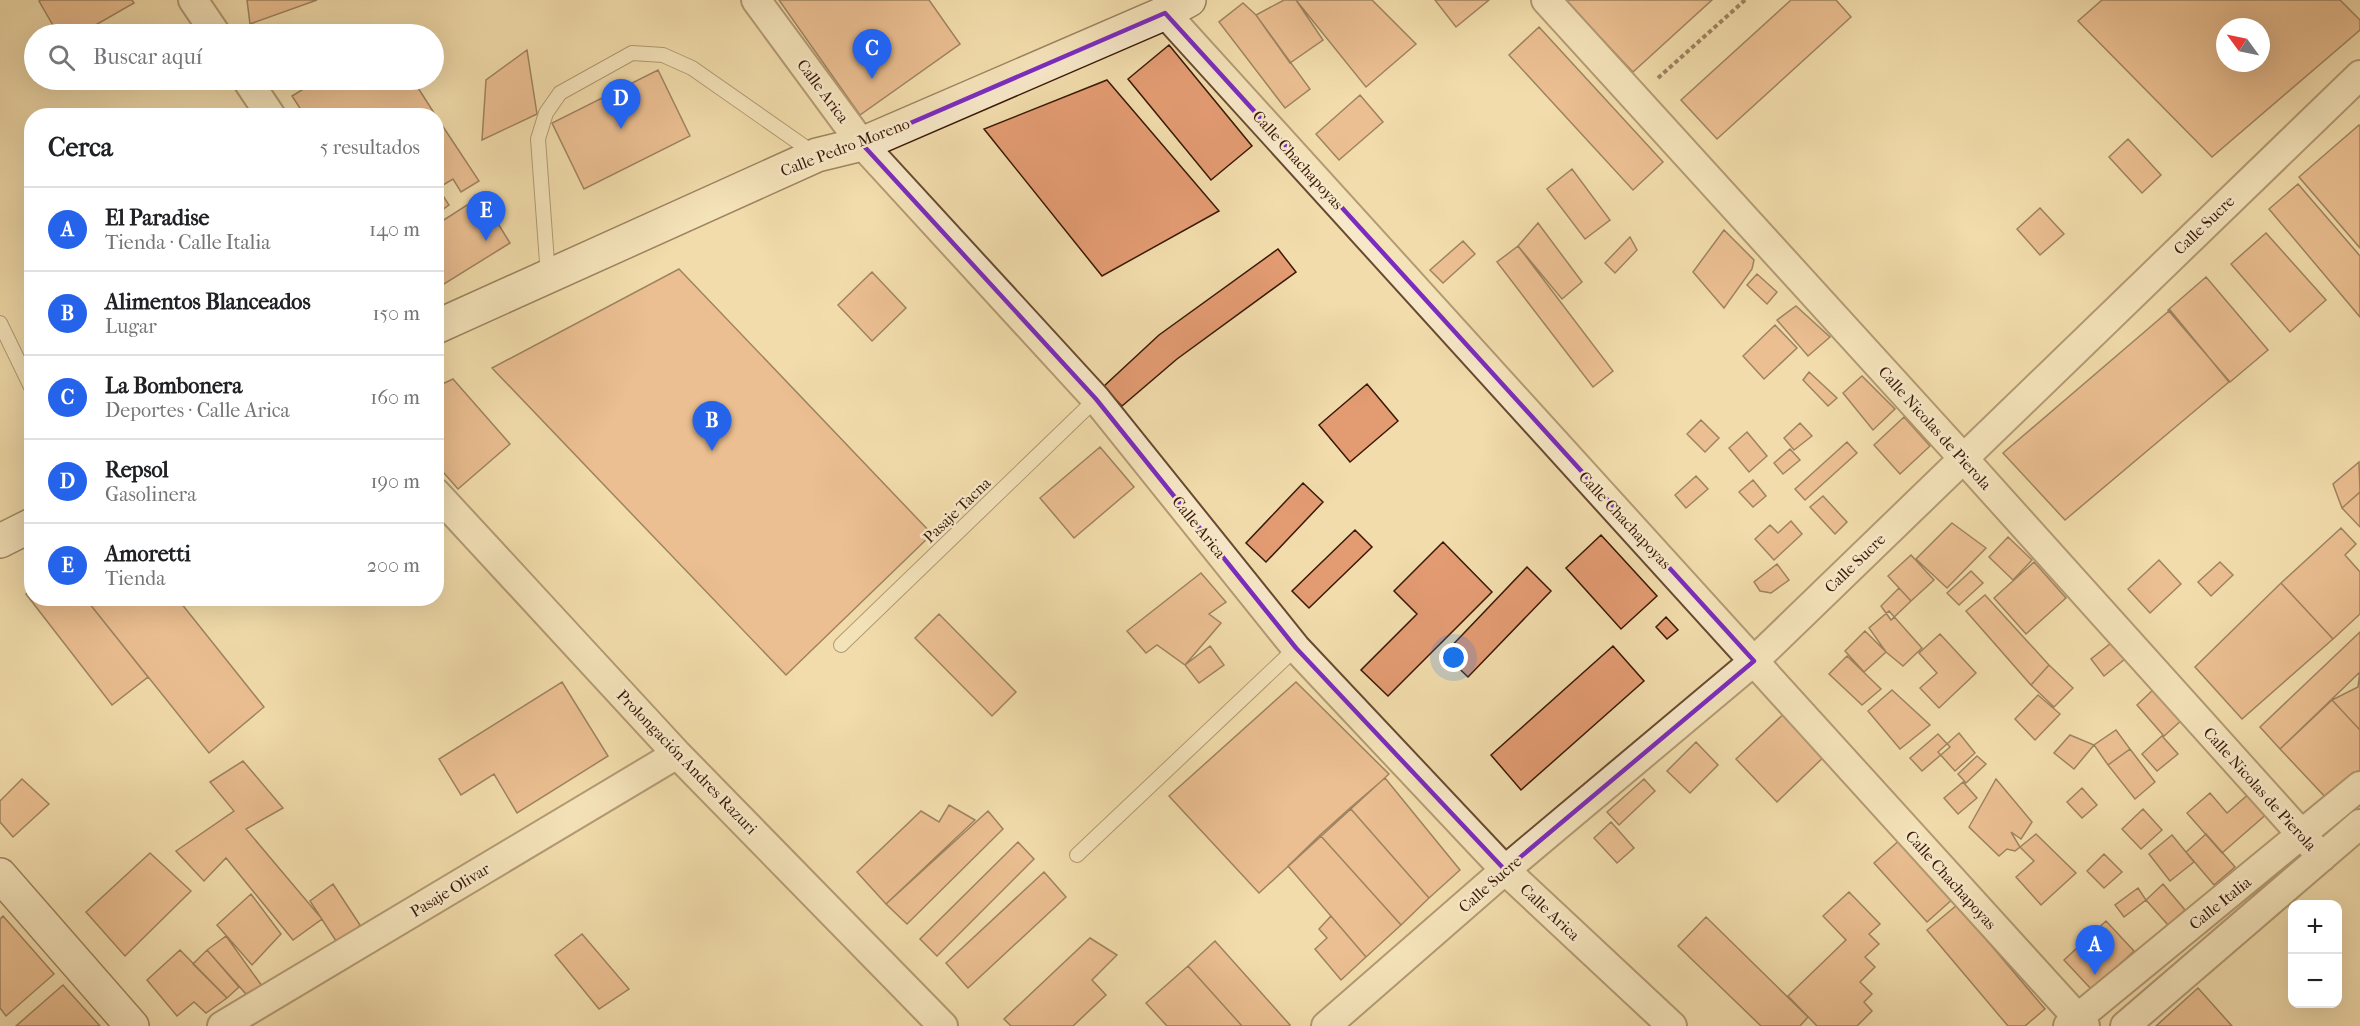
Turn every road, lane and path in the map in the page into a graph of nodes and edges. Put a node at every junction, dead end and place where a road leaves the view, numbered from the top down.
1 (192, 0) edge
2 (756, 0) edge
3 (1546, 0) edge
4 (1744, 0) edge
5 (1177, 7) edge
6 (209, 24) edge
7 (2360, 75) edge
8 (254, 90) edge
9 (1635, 99) junction
10 (266, 108) edge
11 (862, 144) junction
12 (817, 154) junction
13 (548, 276) junction
14 (0, 323) edge
15 (444, 323) edge
16 (24, 372) edge
17 (1096, 399) junction
18 (1963, 458) junction
19 (444, 502) edge
20 (24, 529) edge
21 (0, 541) edge
22 (841, 645) dead end
23 (1296, 648) junction
24 (1754, 661) junction
25 (677, 754) junction
26 (2360, 786) edge
27 (2360, 824) edge
28 (2302, 836) junction
29 (1077, 855) dead end
30 (2322, 857) junction
31 (1505, 870) junction
32 (0, 875) edge
33 (2077, 1023) edge
34 (132, 1026) edge
35 (222, 1026) edge
36 (943, 1026) edge
37 (1326, 1026) edge
38 (1672, 1026) edge
39 (2126, 1026) edge

1 - 6 street
2 - 11 street, Calle Arica
3 - 9 street, Calle Nicolas de Pierola
4 - 9 path
5 - 11 main road, Calle Pedro Moreno
5 - 24 street, Calle Chachapoyas
7 - 18 street, Calle Sucre
8 - 10 street
9 - 18 street, Calle Nicolas de Pierola
11 - 12 main road, Calle Pedro Moreno
11 - 17 street, Calle Arica
12 - 13 main road, Calle Pedro Moreno
12 - 13 lane
13 - 15 main road, Calle Pedro Moreno
14 - 16 lane
17 - 22 lane, Pasaje Tacna
17 - 23 street, Calle Arica
18 - 24 street, Calle Sucre
18 - 28 street, Calle Nicolas de Pierola
19 - 25 street, Prolongación Andres Razuri
20 - 21 main road
23 - 29 lane
23 - 31 street, Calle Arica
24 - 31 street, Calle Sucre
24 - 33 street, Calle Chachapoyas
25 - 35 street, Pasaje Olivar
25 - 36 street, Prolongación Andres Razuri
26 - 28 street, Calle Italia
27 - 30 street, Calle Italia
28 - 30 street, Calle Nicolas de Pierola
28 - 33 street, Calle Italia
30 - 39 street, Calle Italia
31 - 37 street, Calle Sucre
31 - 38 street, Calle Arica
32 - 34 main road

